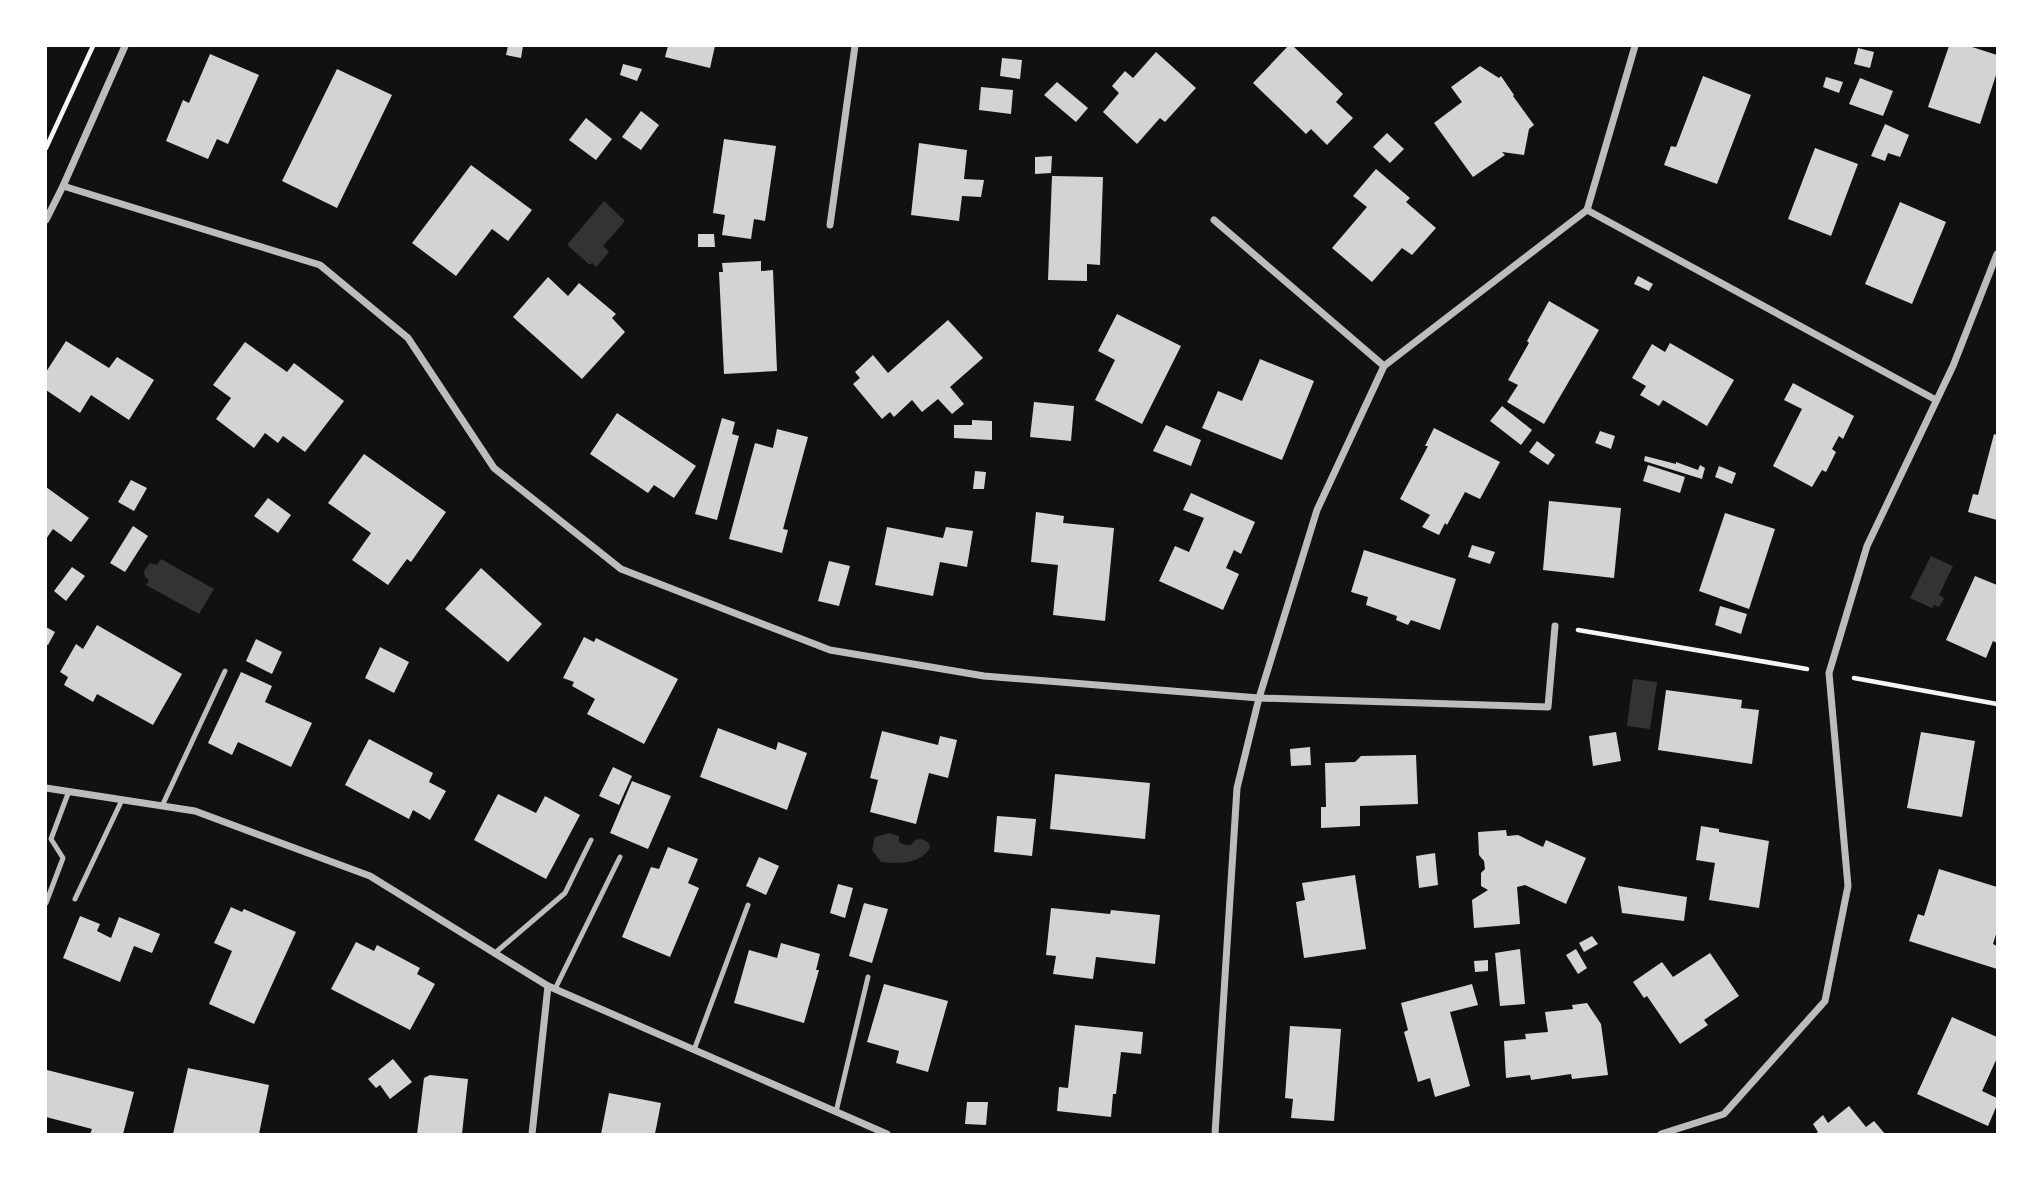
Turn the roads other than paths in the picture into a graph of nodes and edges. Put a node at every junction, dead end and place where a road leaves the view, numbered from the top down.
1 (125, 46) edge
2 (855, 46) edge
3 (1635, 46) edge
4 (63, 186) junction
5 (1587, 209) junction
6 (46, 220) edge
7 (1214, 220) dead end
8 (830, 225) dead end
9 (1997, 254) edge
10 (1384, 366) junction
11 (1936, 400) junction
12 (1555, 626) road end
13 (225, 671) dead end
14 (1259, 698) junction
15 (46, 788) edge
16 (69, 792) junction
17 (122, 800) junction
18 (162, 806) junction
19 (591, 840) dead end
20 (620, 857) dead end
21 (75, 899) dead end
22 (46, 903) edge
23 (748, 905) dead end
24 (495, 953) junction
25 (867, 977) dead end
26 (552, 988) junction
27 (694, 1050) junction
28 (836, 1112) junction
29 (532, 1135) edge
30 (887, 1135) edge
31 (1214, 1135) edge
32 (1661, 1135) edge

1 - 4 street
2 - 8 street
3 - 5 street
4 - 6 street
4 - 14 street
5 - 10 street
5 - 11 street
7 - 10 street
9 - 11 street
10 - 14 street
11 - 32 street
12 - 14 street
13 - 18 lane
14 - 31 street
15 - 16 street
16 - 17 street
16 - 22 lane
17 - 18 street
17 - 21 lane
18 - 24 street
19 - 24 lane
20 - 26 lane
23 - 27 lane
24 - 26 street
25 - 28 lane
26 - 27 street
26 - 29 street
27 - 28 street
28 - 30 street

